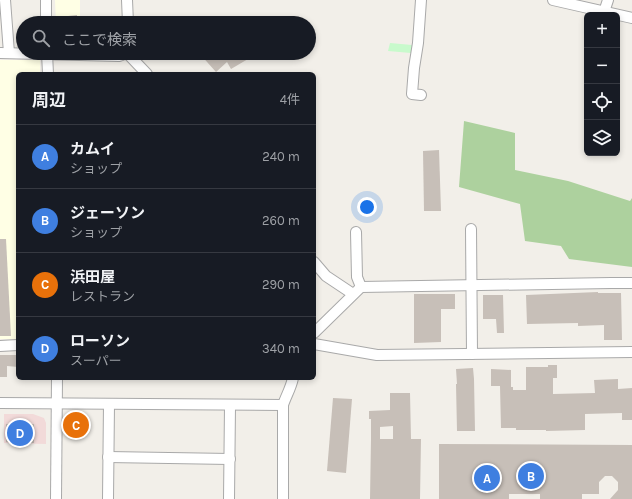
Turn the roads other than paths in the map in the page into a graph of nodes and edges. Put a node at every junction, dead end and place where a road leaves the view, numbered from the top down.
1 (5, 0) edge
2 (46, 0) edge
3 (127, 0) edge
4 (421, 0) edge
5 (553, 0) edge
6 (608, 0) edge
7 (604, 12) joint
8 (620, 15) edge
9 (46, 16) edge
10 (128, 16) edge
11 (632, 18) edge
12 (5, 53) edge
13 (16, 53) edge
14 (47, 60) edge
15 (133, 60) edge
16 (48, 72) edge
17 (144, 72) edge
18 (421, 95) dead end
19 (471, 229) dead end
20 (356, 232) dead end
21 (316, 264) edge
22 (632, 283) edge
23 (472, 284) junction
24 (357, 290) junction
25 (316, 331) edge
26 (316, 344) edge
27 (16, 345) edge
28 (0, 346) edge
29 (632, 352) edge
30 (472, 354) junction
31 (57, 380) edge
32 (292, 380) edge
33 (0, 404) edge
34 (57, 404) junction
35 (109, 404) junction
36 (283, 405) junction
37 (230, 406) junction
38 (108, 457) junction
39 (230, 459) junction
40 (56, 499) edge
41 (108, 499) edge
42 (229, 499) edge
43 (282, 499) edge

1 - 12 street
2 - 9 street
3 - 10 street
4 - 18 street
5 - 7 street
6 - 7 street
8 - 11 street
12 - 13 street
14 - 16 street
15 - 17 street
19 - 23 street
20 - 24 street
21 - 24 street
22 - 23 street
23 - 24 street
23 - 30 street
24 - 25 street
26 - 30 street
27 - 28 street
29 - 30 street
31 - 34 street
32 - 36 street
33 - 34 street
34 - 35 street
34 - 40 street
35 - 37 street
35 - 38 street
36 - 37 street
36 - 43 street
37 - 39 street
38 - 39 street
38 - 41 street
39 - 42 street

